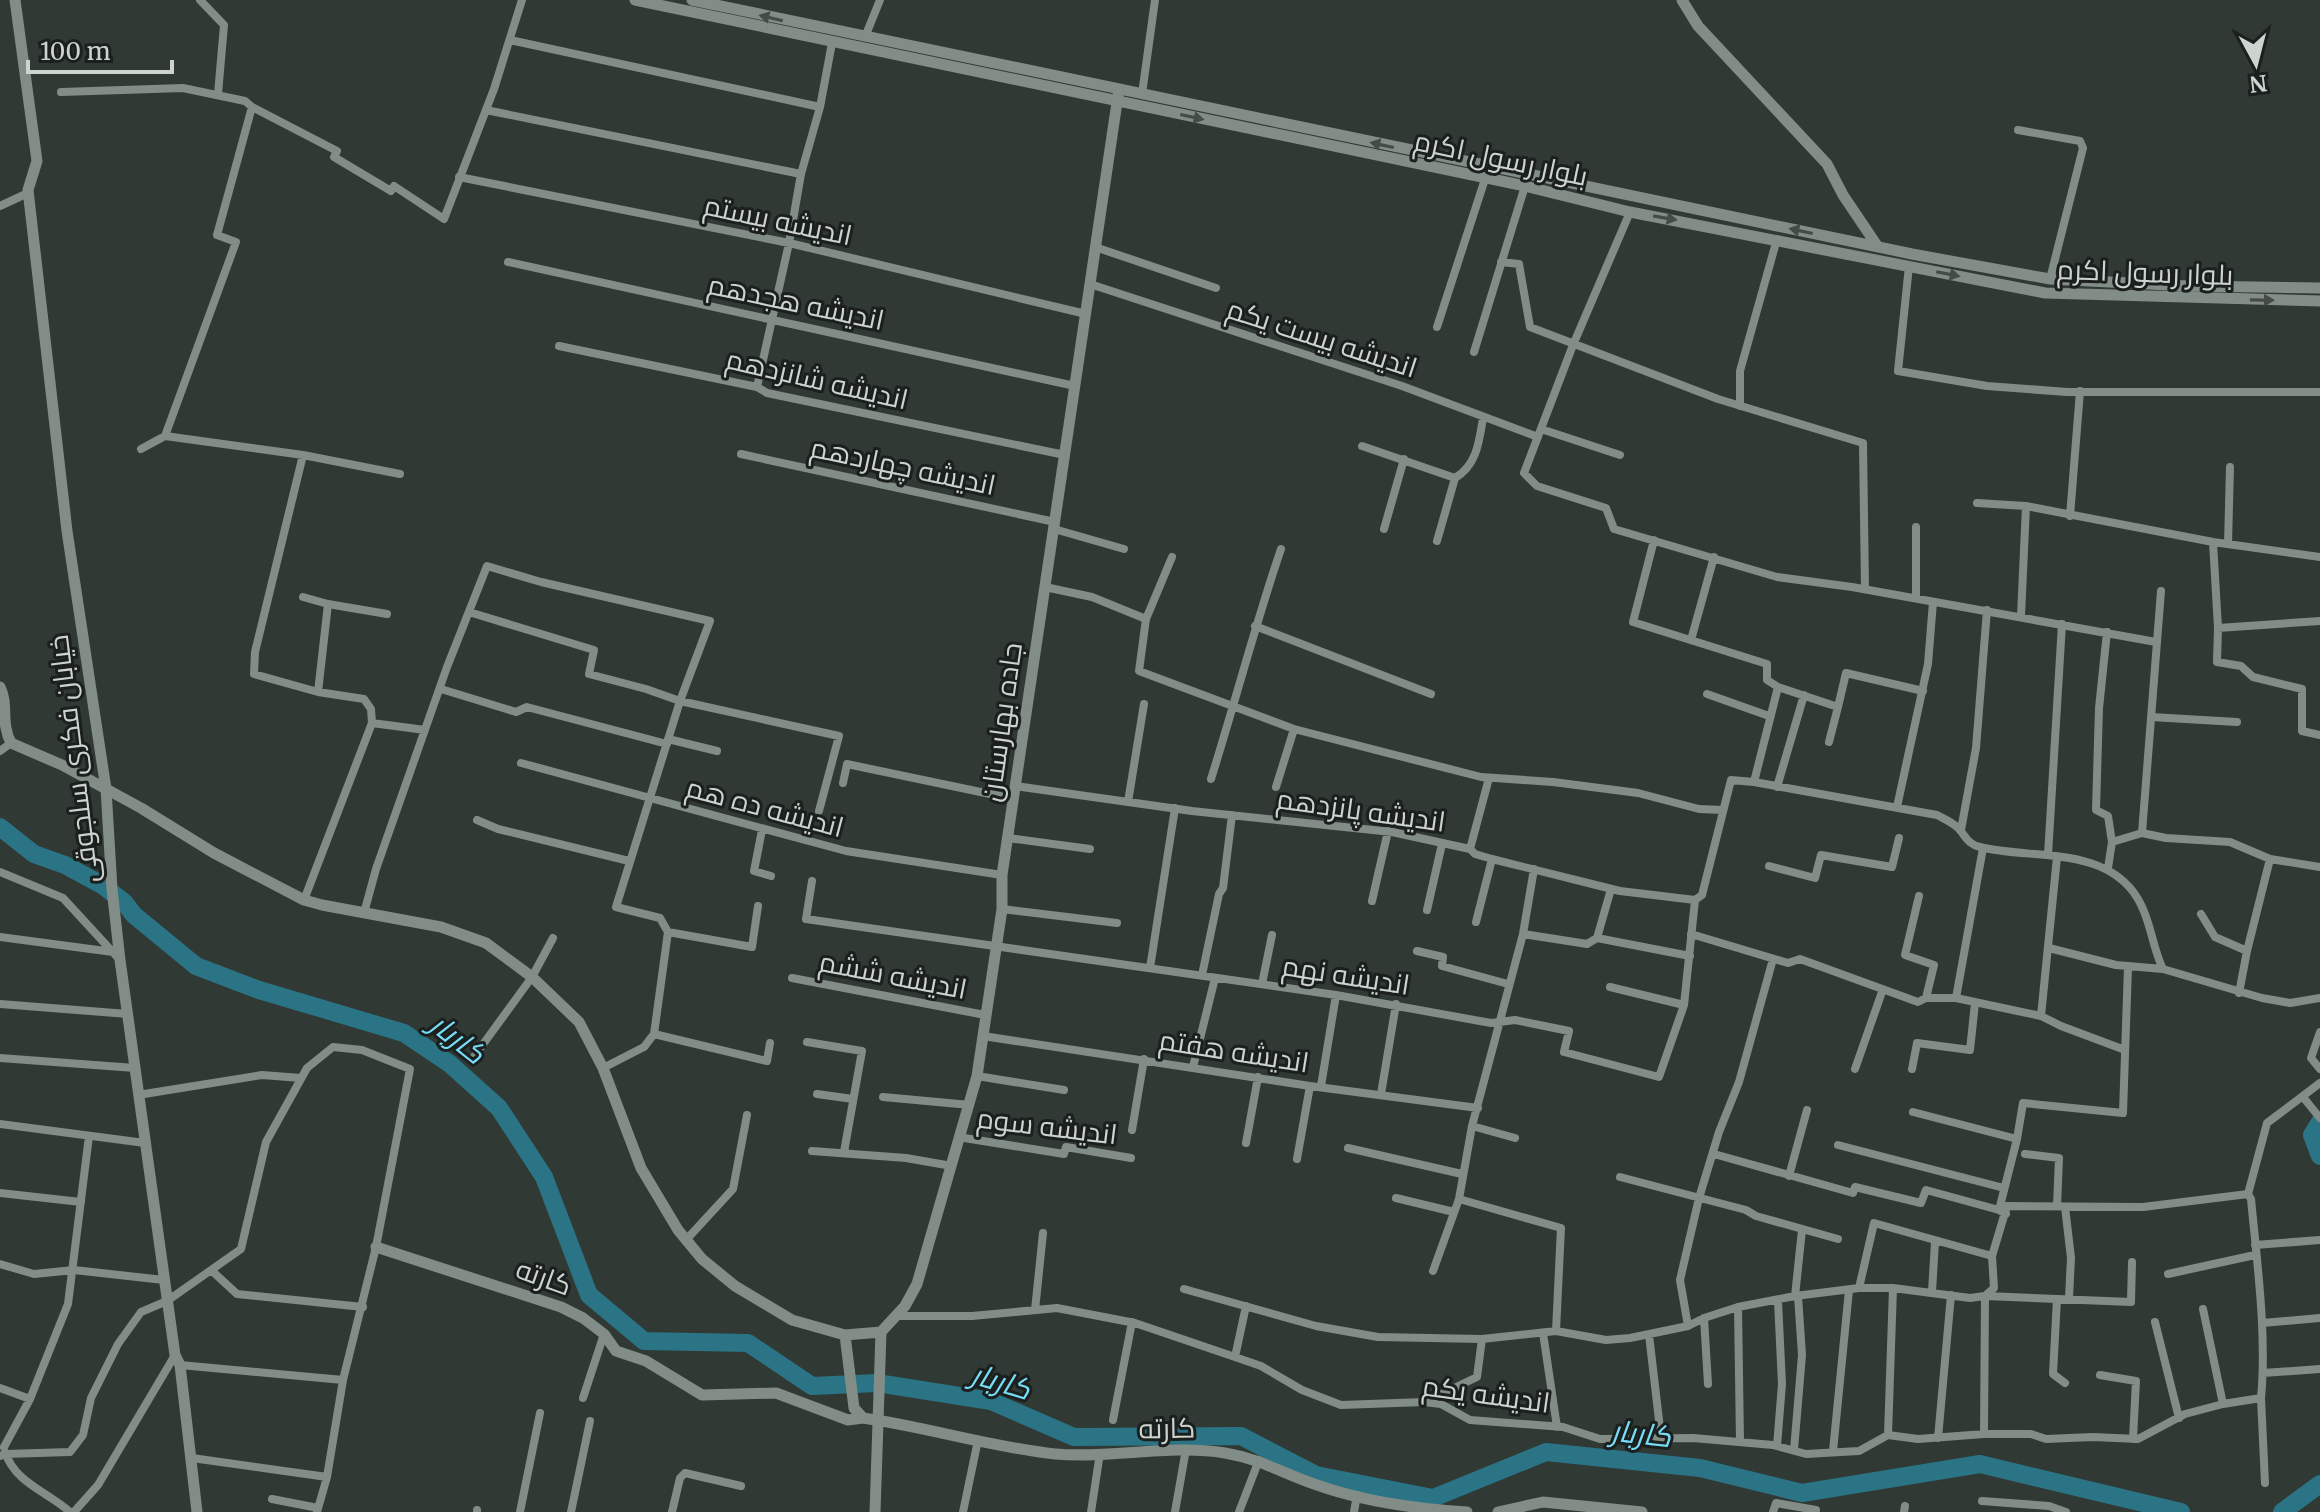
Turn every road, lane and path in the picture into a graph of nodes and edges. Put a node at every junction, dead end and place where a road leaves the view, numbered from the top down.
1 (15, 0) edge
2 (200, 0) edge
3 (522, 0) edge
4 (635, 0) edge
5 (692, 0) edge
6 (880, 0) edge
7 (1155, 0) edge
8 (1682, 0) edge
9 (865, 37) junction
10 (510, 40) junction
11 (832, 43) junction
12 (61, 92) dead end
13 (218, 94) junction
14 (1142, 94) junction
15 (1117, 95) junction
16 (252, 107) junction
17 (820, 107) junction
18 (486, 110) junction
19 (2018, 130) dead end
20 (801, 174) junction
21 (459, 177) junction
22 (1485, 179) junction
23 (1525, 186) junction
24 (28, 193) junction
25 (0, 206) edge
26 (1630, 212) junction
27 (1777, 239) junction
28 (789, 243) junction
29 (1095, 247) junction
30 (1878, 247) junction
31 (1876, 261) junction
32 (508, 262) dead end
33 (1501, 262) junction
34 (1909, 266) junction
35 (2050, 279) junction
36 (1090, 284) junction
37 (1216, 288) dead end
38 (2320, 288) edge
39 (2320, 301) edge
40 (1086, 314) junction
41 (771, 319) junction
42 (1437, 327) dead end
43 (1573, 345) junction
44 (559, 346) dead end
45 (1474, 352) dead end
46 (1075, 386) junction
47 (757, 387) junction
48 (2080, 391) junction
49 (2320, 392) edge
50 (1740, 406) junction
51 (1483, 418) junction
52 (1540, 433) junction
53 (165, 436) junction
54 (1362, 446) dead end
55 (141, 449) dead end
56 (741, 454) dead end
57 (303, 455) junction
58 (1065, 455) junction
59 (1620, 455) dead end
60 (1404, 459) junction
61 (2230, 467) dead end
62 (400, 474) dead end
63 (1455, 478) junction
64 (1977, 503) dead end
65 (2026, 506) junction
66 (2070, 516) junction
67 (1054, 525) junction
68 (1916, 527) dead end
69 (1384, 529) dead end
70 (1654, 540) junction
71 (1437, 541) dead end
72 (2213, 542) junction
73 (2228, 544) junction
74 (1124, 549) dead end
75 (1281, 549) dead end
76 (1172, 557) dead end
77 (1714, 557) junction
78 (2320, 557) edge
79 (1045, 587) junction
80 (1865, 589) junction
81 (2161, 591) dead end
82 (303, 597) dead end
83 (1916, 598) junction
84 (1933, 602) junction
85 (328, 604) junction
86 (1987, 610) junction
87 (469, 612) junction
88 (387, 614) dead end
89 (2021, 616) junction
90 (1146, 619) junction
91 (2320, 621) edge
92 (2062, 624) junction
93 (1255, 626) junction
94 (2218, 628) junction
95 (2107, 632) junction
96 (1691, 640) junction
97 (2156, 642) junction
98 (0, 687) edge
99 (1778, 687) junction
100 (441, 689) junction
101 (1923, 691) junction
102 (318, 692) junction
103 (1431, 694) dead end
104 (1707, 694) dead end
105 (1804, 695) junction
106 (680, 701) junction
107 (1144, 704) dead end
108 (1234, 707) junction
109 (1838, 707) junction
110 (1769, 716) junction
111 (2151, 717) junction
112 (2237, 722) dead end
113 (372, 723) junction
114 (1294, 729) junction
115 (425, 730) junction
116 (2320, 735) edge
117 (668, 741) junction
118 (1829, 742) dead end
119 (11, 743) junction
120 (0, 751) edge
121 (717, 751) dead end
122 (521, 763) dead end
123 (1489, 778) junction
124 (1211, 779) dead end
125 (1754, 782) junction
126 (843, 783) dead end
127 (1015, 786) junction
128 (1276, 787) dead end
129 (1777, 787) junction
130 (106, 789) junction
131 (649, 797) junction
132 (1014, 799) junction
133 (1128, 802) junction
134 (1897, 807) junction
135 (1175, 808) junction
136 (1723, 810) junction
137 (819, 811) dead end
138 (1232, 815) junction
139 (477, 820) dead end
140 (762, 830) junction
141 (1961, 830) junction
142 (1388, 831) junction
143 (2142, 833) junction
144 (1008, 838) junction
145 (1899, 838) dead end
146 (2112, 842) junction
147 (1442, 844) junction
148 (1983, 848) junction
149 (1090, 849) dead end
150 (1470, 849) junction
151 (2053, 856) junction
152 (1492, 859) junction
153 (2270, 859) junction
154 (629, 861) junction
155 (1769, 866) dead end
156 (2320, 867) edge
157 (2108, 868) junction
158 (1534, 869) junction
159 (0, 872) edge
160 (1002, 875) junction
161 (771, 876) dead end
162 (812, 881) dead end
163 (1611, 889) junction
164 (1919, 896) dead end
165 (304, 900) junction
166 (1695, 900) junction
167 (1372, 901) dead end
168 (758, 906) dead end
169 (1002, 909) junction
170 (1427, 910) dead end
171 (364, 913) junction
172 (2201, 914) dead end
173 (1476, 922) dead end
174 (1117, 923) dead end
175 (668, 932) junction
176 (1523, 934) junction
177 (1691, 934) junction
178 (1272, 935) dead end
179 (0, 937) edge
180 (553, 938) dead end
181 (1597, 938) junction
182 (997, 947) junction
183 (2049, 948) junction
184 (1417, 951) dead end
185 (2247, 951) junction
186 (117, 956) junction
187 (1690, 956) junction
188 (1773, 959) junction
189 (2128, 967) junction
190 (1150, 968) junction
191 (2163, 969) junction
192 (1202, 975) junction
193 (532, 977) junction
194 (792, 978) dead end
195 (1215, 978) junction
196 (1262, 984) junction
197 (1508, 984) junction
198 (1610, 987) dead end
199 (1883, 989) junction
200 (2239, 993) junction
201 (1336, 995) junction
202 (1926, 998) junction
203 (1956, 998) junction
204 (2320, 998) edge
205 (1975, 1003) junction
206 (0, 1004) edge
207 (1396, 1004) junction
208 (1684, 1005) junction
209 (128, 1014) junction
210 (985, 1015) junction
211 (2041, 1016) junction
212 (1499, 1024) junction
213 (2320, 1032) edge
214 (654, 1034) junction
215 (983, 1036) junction
216 (807, 1042) dead end
217 (770, 1043) dead end
218 (2125, 1050) junction
219 (0, 1058) edge
220 (473, 1058) dead end
221 (1144, 1059) junction
222 (1193, 1067) junction
223 (135, 1068) junction
224 (603, 1068) junction
225 (1855, 1069) dead end
226 (1912, 1069) dead end
227 (2320, 1069) edge
228 (977, 1076) junction
229 (1258, 1077) junction
230 (301, 1078) junction
231 (2320, 1083) edge
232 (1310, 1086) junction
233 (1321, 1086) junction
234 (1064, 1090) dead end
235 (817, 1094) dead end
236 (1381, 1094) junction
237 (138, 1095) junction
238 (883, 1097) dead end
239 (853, 1099) junction
240 (2305, 1100) junction
241 (970, 1105) junction
242 (1478, 1108) junction
243 (1807, 1110) dead end
244 (1913, 1112) dead end
245 (747, 1115) dead end
246 (2320, 1118) edge
247 (0, 1124) edge
248 (1472, 1126) junction
249 (1132, 1130) dead end
250 (89, 1136) junction
251 (958, 1137) junction
252 (1515, 1138) dead end
253 (2017, 1139) junction
254 (145, 1143) junction
255 (1246, 1143) dead end
256 (1838, 1145) dead end
257 (1348, 1148) dead end
258 (812, 1151) dead end
259 (844, 1152) junction
260 (1714, 1154) junction
261 (2025, 1154) dead end
262 (1131, 1158) dead end
263 (1297, 1159) dead end
264 (952, 1166) junction
265 (1462, 1174) junction
266 (1789, 1176) junction
267 (1620, 1177) dead end
268 (2004, 1188) junction
269 (0, 1193) edge
270 (2248, 1194) junction
271 (1396, 1198) dead end
272 (1699, 1198) junction
273 (1459, 1199) junction
274 (81, 1202) junction
275 (2061, 1207) junction
276 (1454, 1212) junction
277 (2002, 1212) junction
278 (1802, 1230) junction
279 (1043, 1233) dead end
280 (1838, 1239) dead end
281 (686, 1240) junction
282 (2320, 1240) edge
283 (1935, 1242) junction
284 (2255, 1245) junction
285 (376, 1247) junction
286 (2255, 1255) junction
287 (1992, 1256) junction
288 (2132, 1262) dead end
289 (0, 1264) edge
290 (74, 1270) junction
291 (211, 1270) junction
292 (1433, 1271) dead end
293 (2168, 1274) dead end
294 (164, 1280) junction
295 (1859, 1288) junction
296 (1893, 1288) junction
297 (1184, 1289) dead end
298 (1849, 1290) junction
299 (1932, 1292) junction
300 (1951, 1295) junction
301 (1797, 1296) junction
302 (1985, 1296) junction
303 (2069, 1298) junction
304 (2057, 1299) junction
305 (167, 1301) junction
306 (1778, 1301) junction
307 (1246, 1306) junction
308 (363, 1307) junction
309 (1738, 1307) junction
310 (2203, 1309) dead end
311 (1035, 1310) junction
312 (896, 1316) junction
313 (1704, 1318) junction
314 (2320, 1318) edge
315 (1132, 1322) junction
316 (2155, 1322) dead end
317 (2262, 1323) junction
318 (1688, 1326) junction
319 (1556, 1331) junction
320 (881, 1332) junction
321 (1543, 1333) junction
322 (604, 1334) junction
323 (851, 1335) junction
324 (1649, 1335) junction
325 (1482, 1339) junction
326 (1235, 1357) junction
327 (178, 1360) junction
328 (2320, 1369) edge
329 (2263, 1373) junction
330 (2100, 1375) dead end
331 (343, 1380) junction
332 (2065, 1383) dead end
333 (1708, 1384) dead end
334 (0, 1388) edge
335 (583, 1398) dead end
336 (2261, 1398) junction
337 (30, 1399) junction
338 (1424, 1402) junction
339 (2223, 1404) junction
340 (540, 1413) dead end
341 (863, 1418) junction
342 (2179, 1418) junction
343 (878, 1420) junction
344 (1113, 1420) dead end
345 (590, 1421) dead end
346 (1557, 1427) junction
347 (1984, 1434) junction
348 (1888, 1435) junction
349 (1661, 1437) junction
350 (1938, 1438) junction
351 (2133, 1439) junction
352 (978, 1440) junction
353 (1740, 1442) junction
354 (1777, 1446) junction
355 (1186, 1449) junction
356 (1794, 1450) junction
357 (2, 1451) edge
358 (1833, 1451) junction
359 (1100, 1453) junction
360 (192, 1458) junction
361 (1259, 1460) junction
362 (327, 1477) junction
363 (2265, 1483) dead end
364 (741, 1486) dead end
365 (1357, 1495) junction
366 (272, 1499) dead end
367 (1982, 1501) dead end
368 (318, 1510) edge
369 (1609, 1510) edge
370 (1816, 1510) dead end
371 (72, 1512) edge
372 (197, 1512) edge
373 (520, 1512) edge
374 (571, 1512) edge
375 (672, 1512) edge
376 (875, 1512) edge
377 (963, 1512) edge
378 (1091, 1512) edge
379 (1175, 1512) edge
380 (1239, 1512) edge
381 (1354, 1512) edge
382 (1467, 1512) edge
383 (1498, 1512) edge
384 (1642, 1512) edge
385 (1773, 1512) edge
386 (2066, 1512) edge

1 - 24 street, خیابان فکری سلجوقی
2 - 13 street
3 - 10 street
4 - 11 street, بلوار رسول اکرم
9 -> 5 street, بلوار رسول اکرم
6 - 9 street
7 - 14 street
8 - 30 street
9 - 15 street, بلوار رسول اکرم
10 - 17 street
10 - 18 street
11 - 15 street, بلوار رسول اکرم
11 - 17 street
12 - 13 street
13 - 16 street
14 - 15 street, بلوار رسول اکرم
30 -> 14 street, بلوار رسول اکرم
15 -> 22 street, بلوار رسول اکرم
15 - 29 street, جاده بهارستان
16 - 21 street
16 - 53 street
17 - 20 street
18 - 20 street
18 - 21 street
19 - 35 street
20 - 28 street
21 - 28 street, اندیشه بیستم
22 - 23 street, بلوار رسول اکرم
22 - 42 street
23 - 26 street, بلوار رسول اکرم
23 - 33 street
24 - 25 street
24 - 130 street, خیابان فکری سلجوقی
26 -> 27 street, بلوار رسول اکرم
26 - 43 street
27 - 31 street, بلوار رسول اکرم
27 - 50 street
28 - 40 street, اندیشه بیستم
28 - 41 street
29 - 36 street, جاده بهارستان
29 - 37 street
30 - 31 street
30 - 35 street, بلوار رسول اکرم
31 - 34 street, بلوار رسول اکرم
32 - 41 street, اندیشه هجدهم
33 - 43 street
33 - 45 street
34 -> 39 street, بلوار رسول اکرم
34 - 48 street
35 - 38 street, بلوار رسول اکرم
36 - 40 street, جاده بهارستان
36 - 51 street, اندیشه بیست یکم
40 - 46 street, جاده بهارستان
41 - 46 street, اندیشه هجدهم
41 - 47 street
43 - 50 street
43 - 52 street
44 - 47 street, اندیشه شانزدهم
46 - 58 street, جاده بهارستان
47 - 58 street, اندیشه شانزدهم
48 - 49 street
48 - 66 street
50 - 80 street
51 - 52 street, اندیشه بیست یکم
51 - 63 street
52 - 59 street, اندیشه بیست یکم
52 - 70 street
53 - 55 street
53 - 57 street
54 - 60 street
56 - 67 street, اندیشه چهاردهم
57 - 62 street
57 - 102 street
58 - 67 street, جاده بهارستان
60 - 63 street
60 - 69 street
61 - 73 street
63 - 71 street
64 - 65 street
65 - 66 street
65 - 89 street
66 - 72 street
67 - 74 street, اندیشه چهاردهم
67 - 79 street, جاده بهارستان
68 - 83 street
70 - 77 street
70 - 96 street
72 - 73 street
72 - 94 street
73 - 78 street
75 - 93 street
76 - 90 street
77 - 80 street
77 - 96 street
79 - 90 street
79 - 127 street, جاده بهارستان
80 - 83 street
81 - 97 street
82 - 85 street
83 - 84 street
84 - 86 street
84 - 101 street
85 - 88 street
85 - 102 street
86 - 89 street
86 - 141 street
87 - 100 street
87 - 106 street
87 - 106 street
89 - 92 street
90 - 108 street
91 - 94 street
92 - 95 street
92 - 151 street
93 - 103 street
93 - 108 street
94 - 116 street
95 - 97 street
95 - 146 street
96 - 99 street
97 - 111 street
98 - 119 street
99 - 105 street
99 - 110 street
100 - 115 street
100 - 117 street
101 - 109 street
101 - 134 street
102 - 113 street
104 - 110 street
105 - 109 street
105 - 129 street
106 - 117 street
106 - 137 street
107 - 133 street
108 - 114 street
108 - 124 street
109 - 118 street
110 - 125 street
111 - 112 street
111 - 143 street
113 - 115 street
113 - 165 street
114 - 123 street
114 - 128 street
115 - 171 street
117 - 121 street
117 - 131 street
119 - 120 street
119 - 130 street
122 - 131 street, اندیشه ده هم
123 - 136 street
123 - 150 street
125 - 129 street
125 - 136 street
126 - 132 street
127 - 132 street, جاده بهارستان
127 - 133 street, اندیشه پانزدهم
129 - 134 street
130 - 165 street
130 - 186 street, خیابان فکری سلجوقی
131 - 140 street, اندیشه ده هم
131 - 154 street
132 - 144 street, جاده بهارستان
133 - 135 street, اندیشه پانزدهم
134 - 141 street
135 - 138 street, اندیشه پانزدهم
135 - 190 street
136 - 166 street
138 - 142 street, اندیشه پانزدهم
138 - 192 street
139 - 154 street
140 - 160 street, اندیشه ده هم
140 - 161 street
141 - 148 street
142 - 147 street, اندیشه پانزدهم
142 - 167 street
143 - 146 street
143 - 153 street
144 - 149 street
144 - 160 street, جاده بهارستان
145 - 155 street
146 - 157 street
147 - 150 street, اندیشه پانزدهم
147 - 170 street
148 - 151 street
148 - 203 street
150 - 152 street, اندیشه پانزدهم
151 - 157 street
151 - 183 street
152 - 158 street, اندیشه پانزدهم
152 - 173 street
153 - 156 street
153 - 185 street
154 - 175 street
157 - 191 street
158 - 163 street, اندیشه پانزدهم
158 - 176 street
159 - 186 street
160 - 169 street, جاده بهارستان
162 - 182 street, اندیشه نهم
163 - 166 street, اندیشه پانزدهم
163 - 181 street
164 - 202 street
165 - 171 street
166 - 177 street
168 - 175 street
169 - 174 street
169 - 182 street, جاده بهارستان
171 - 193 street
172 - 185 street
175 - 214 street
176 - 181 street
176 - 197 street
177 - 187 street
177 - 188 street
178 - 196 street
179 - 186 street
180 - 193 street
181 - 187 street
182 - 190 street, اندیشه نهم
182 - 210 street, جاده بهارستان
183 - 189 street
183 - 211 street
184 - 197 street
185 - 200 street
186 - 209 street, خیابان فکری سلجوقی
187 - 208 street
188 - 199 street
188 - 260 street
189 - 191 street
189 - 218 street
190 - 192 street, اندیشه نهم
191 - 200 street
192 - 195 street, اندیشه نهم
193 - 220 street
193 - 224 street
194 - 210 street, اندیشه ششم
195 - 196 street, اندیشه نهم
195 - 222 street
196 - 201 street, اندیشه نهم
197 - 212 street
198 - 208 street
199 - 202 street
199 - 225 street
200 - 204 street
201 - 207 street, اندیشه نهم
201 - 233 street
202 - 203 street
203 - 205 street
205 - 211 street
205 - 226 street
206 - 209 street
207 - 212 street, اندیشه نهم
207 - 236 street
208 - 212 street, اندیشه نهم
209 - 223 street, خیابان فکری سلجوقی
210 - 215 street, جاده بهارستان
211 - 218 street
212 - 242 street
213 - 227 street
214 - 217 street
214 - 224 street
215 - 221 street, اندیشه هفتم
215 - 228 street, جاده بهارستان
216 - 239 street
218 - 253 street
219 - 223 street
221 - 222 street, اندیشه هفتم
221 - 249 street
222 - 229 street, اندیشه هفتم
223 - 237 street, خیابان فکری سلجوقی
224 - 281 street
228 - 234 street
228 - 241 street, جاده بهارستان
229 - 232 street, اندیشه هفتم
229 - 255 street
230 - 237 street
230 - 285 street
230 - 291 street
231 - 240 street
232 - 233 street, اندیشه هفتم
232 - 263 street
233 - 236 street, اندیشه هفتم
235 - 239 street
236 - 242 street, اندیشه هفتم
237 - 254 street, خیابان فکری سلجوقی
238 - 241 street
239 - 259 street
240 - 246 street
240 - 270 street
241 - 251 street, جاده بهارستان
242 - 248 street
243 - 266 street
244 - 253 street
245 - 281 street
247 - 250 street
248 - 252 street
248 - 265 street
250 - 254 street
250 - 274 street
251 - 262 street, اندیشه سوم
251 - 264 street, جاده بهارستان
253 - 268 street
254 - 294 street, خیابان فکری سلجوقی
256 - 268 street
257 - 265 street
258 - 259 street
259 - 264 street
260 - 266 street
260 - 272 street
261 - 275 street
264 - 312 street, جاده بهارستان
265 - 273 street
266 - 277 street
267 - 272 street
268 - 277 street
269 - 274 street
270 - 275 street
270 - 284 street
271 - 276 street
272 - 278 street
272 - 318 street
273 - 276 street
273 - 319 street
274 - 290 street
275 - 277 street
275 - 303 street
276 - 292 street
277 - 287 street
278 - 280 street
278 - 301 street
279 - 311 street
281 - 323 street
282 - 284 street
283 - 287 street
283 - 295 street
283 - 299 street
284 - 286 street
285 - 308 street
285 - 322 street, کارته
286 - 293 street
286 - 317 street
287 - 302 street
288 - 303 street
289 - 290 street
290 - 294 street
290 - 337 street
291 - 305 street
291 - 308 street
294 - 305 street, خیابان فکری سلجوقی
295 - 296 street
295 - 298 street
296 - 299 street
296 - 348 street
297 - 307 street
298 - 301 street
298 - 358 street
299 - 300 street
300 - 302 street
300 - 350 street
301 - 306 street
301 - 356 street
302 - 304 street
302 - 347 street
303 - 304 street
304 - 332 street
305 - 327 street, خیابان فکری سلجوقی
305 - 357 street
306 - 309 street
306 - 354 street
307 - 325 street
307 - 326 street
308 - 331 street
309 - 313 street
309 - 353 street
310 - 339 street
311 - 312 street, اندیشه یکم
311 - 315 street, اندیشه یکم
312 - 320 street, جاده بهارستان
313 - 318 street
313 - 333 street
314 - 317 street
315 - 326 street, اندیشه یکم
315 - 344 street
316 - 342 street
317 - 329 street
318 - 324 street
319 - 321 street
319 - 324 street
320 - 323 street
320 - 343 street
321 - 325 street
321 - 346 street
322 - 335 street
322 - 341 street, کارته
323 - 341 street
324 - 349 street
325 - 338 street
326 - 338 street, اندیشه یکم
327 - 331 street
327 - 360 street, خیابان فکری سلجوقی
327 - 371 street
328 - 329 street
329 - 336 street
330 - 351 street
331 - 362 street
334 - 337 street
336 - 339 street
336 - 363 street
337 - 357 street
338 - 346 street, اندیشه یکم
339 - 342 street
340 - 373 street
341 - 343 street, کارته
342 - 351 street
343 - 352 street, کارته
343 - 376 street
345 - 374 street
346 - 349 street, اندیشه یکم
347 - 350 street, اندیشه یکم
347 - 351 street, اندیشه یکم
348 - 350 street, اندیشه یکم
348 - 358 street, اندیشه یکم
349 - 353 street, اندیشه یکم
352 - 359 street, کارته
352 - 377 street
353 - 354 street, اندیشه یکم
354 - 356 street, اندیشه یکم
355 - 359 street, کارته
355 - 361 street, کارته
355 - 379 street
356 - 358 street, اندیشه یکم
357 - 371 street
359 - 378 street
360 - 362 street
360 - 372 street, خیابان فکری سلجوقی
361 - 365 street, کارته
361 - 380 street
362 - 368 street
364 - 375 street
365 - 381 street
365 - 382 street, کارته
366 - 368 street
367 - 386 street
369 - 383 street
369 - 384 street
370 - 385 street

